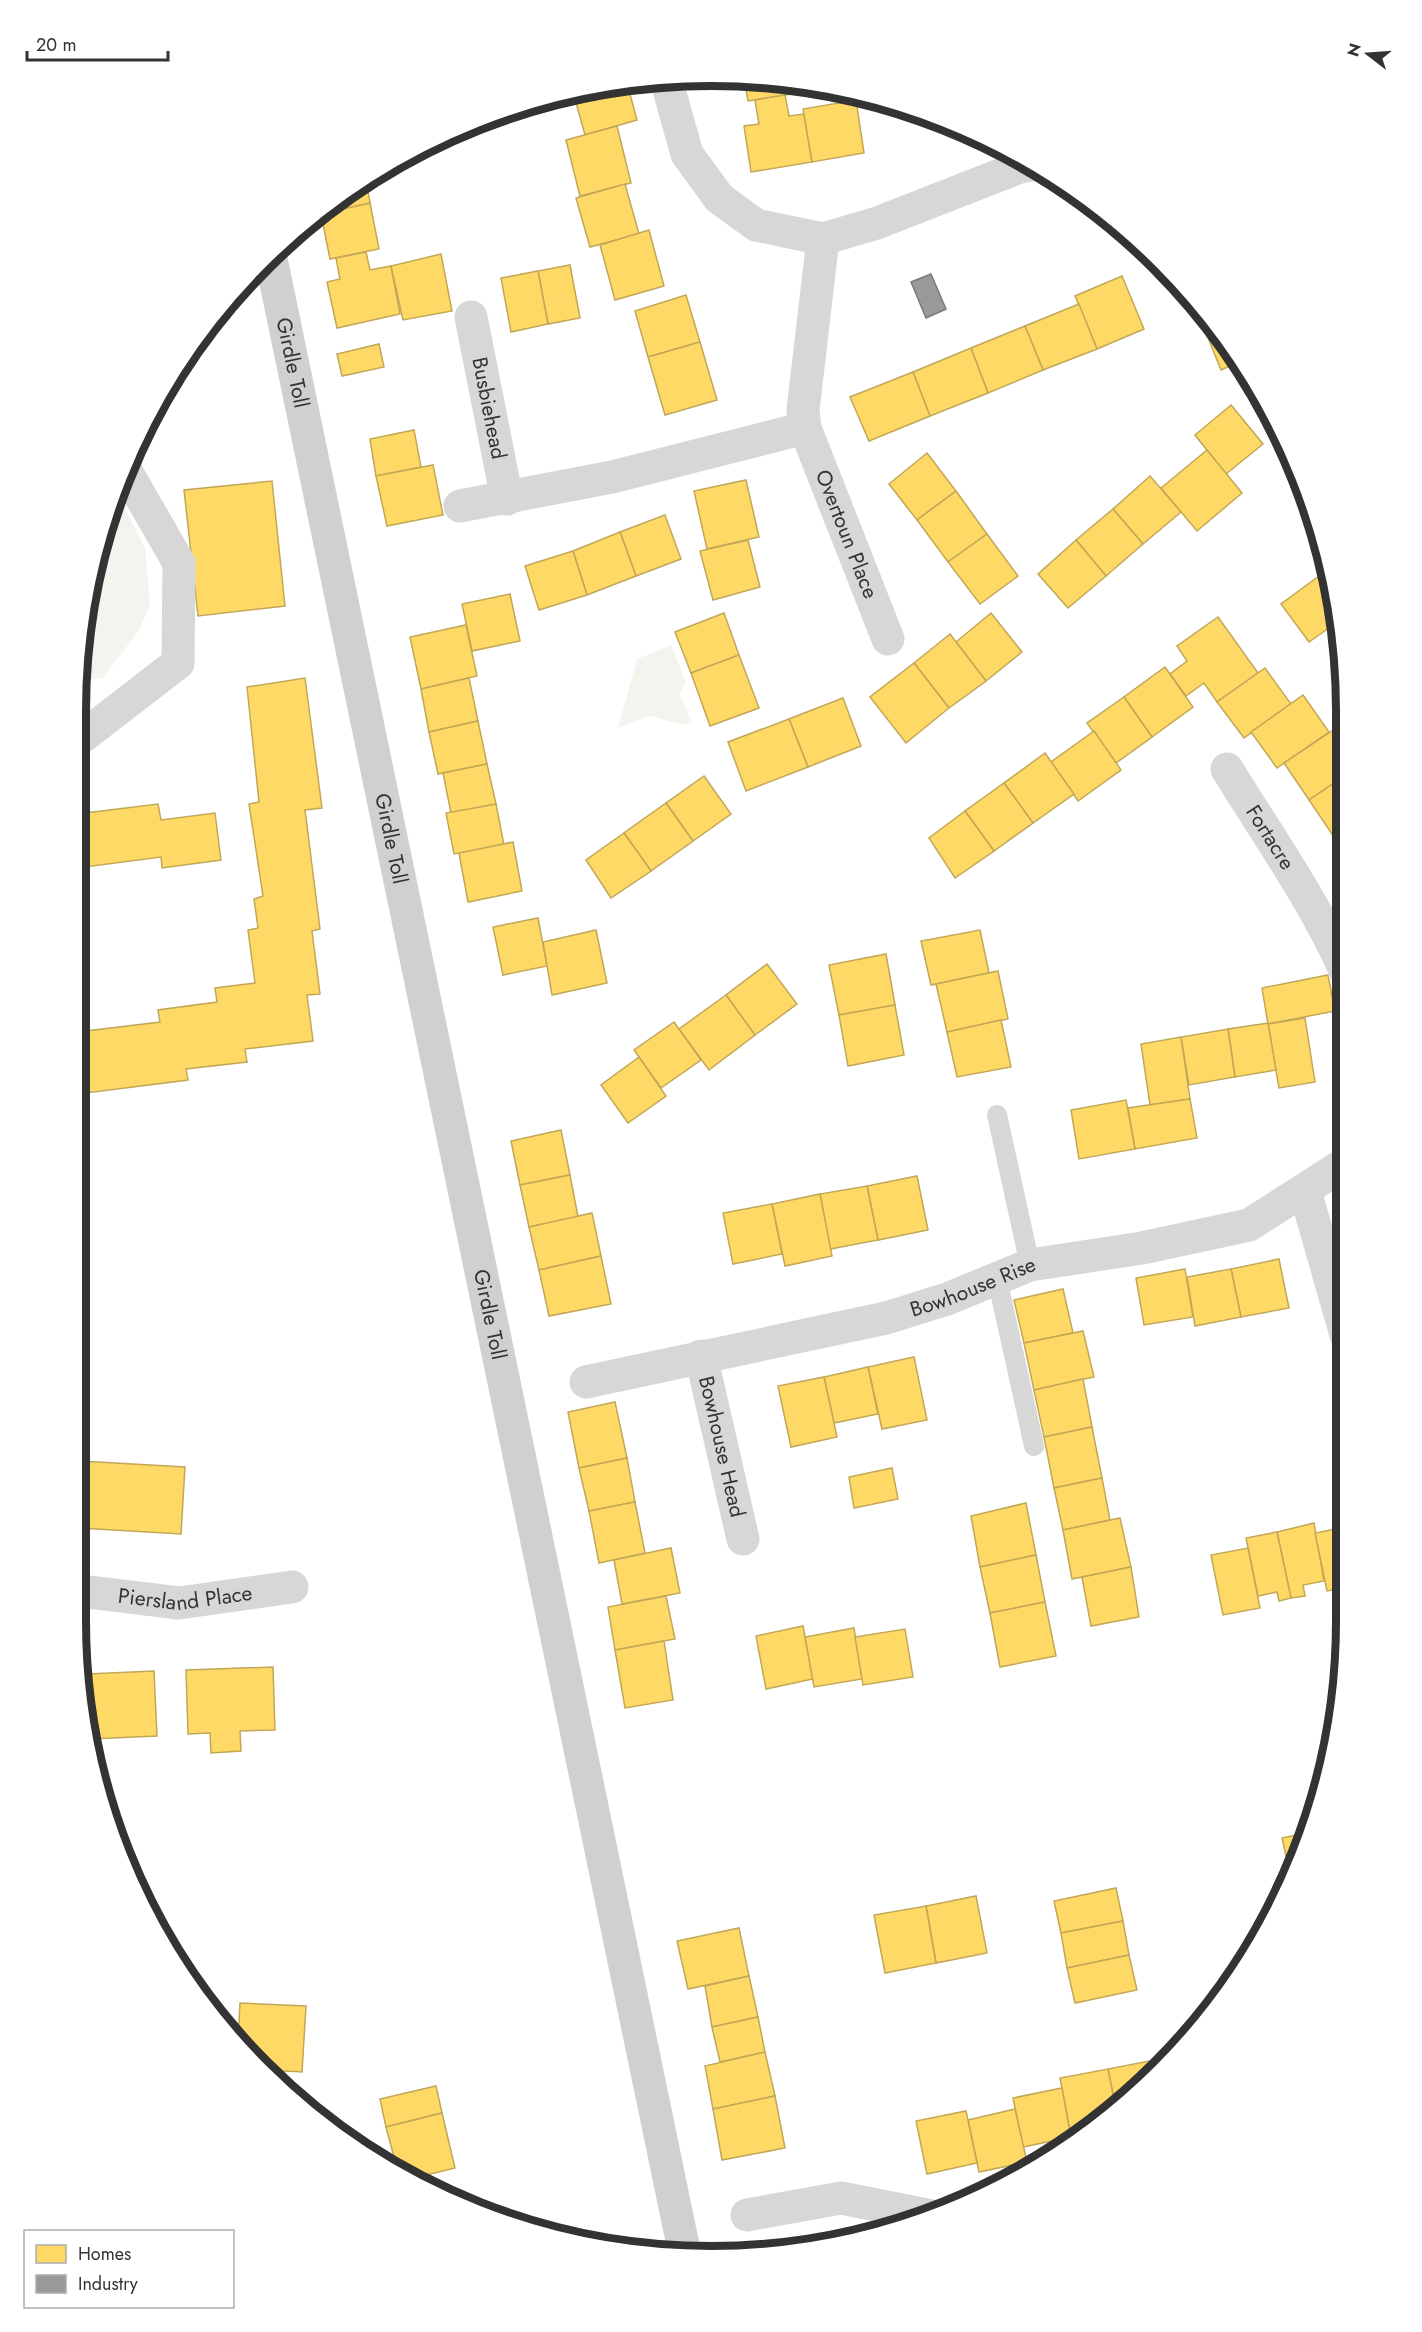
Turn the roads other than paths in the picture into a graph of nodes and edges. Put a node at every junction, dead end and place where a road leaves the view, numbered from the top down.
1 (668, 87) edge
2 (1020, 167) edge
3 (823, 239) junction
4 (272, 266) edge
5 (471, 317) dead end
6 (805, 428) junction
7 (130, 479) edge
8 (507, 499) junction
9 (460, 506) dead end
10 (888, 639) dead end
11 (86, 734) edge
12 (1227, 769) dead end
13 (1336, 950) edge
14 (997, 1116) dead end
15 (1336, 1170) edge
16 (1305, 1191) junction
17 (1030, 1265) junction
18 (997, 1278) junction
19 (1336, 1300) edge
20 (701, 1356) junction
21 (586, 1382) dead end
22 (1034, 1446) dead end
23 (743, 1539) dead end
24 (292, 1587) dead end
25 (86, 1592) edge
26 (914, 2212) edge
27 (747, 2215) dead end
28 (682, 2245) edge

1 - 3 street
2 - 3 street
3 - 6 street
4 - 28 street, Girdle Toll
5 - 8 street, Busbiehead
6 - 8 street
6 - 10 street, Overtoun Place
7 - 11 street
8 - 9 street
12 - 13 street, Fortacre
14 - 17 lane
15 - 16 street, Bowhouse Rise
16 - 17 street, Bowhouse Rise
16 - 19 street
17 - 18 street, Bowhouse Rise
18 - 20 street, Bowhouse Rise
18 - 22 lane
20 - 21 street, Bowhouse Rise
20 - 23 street, Bowhouse Head
24 - 25 street, Piersland Place
26 - 27 street

